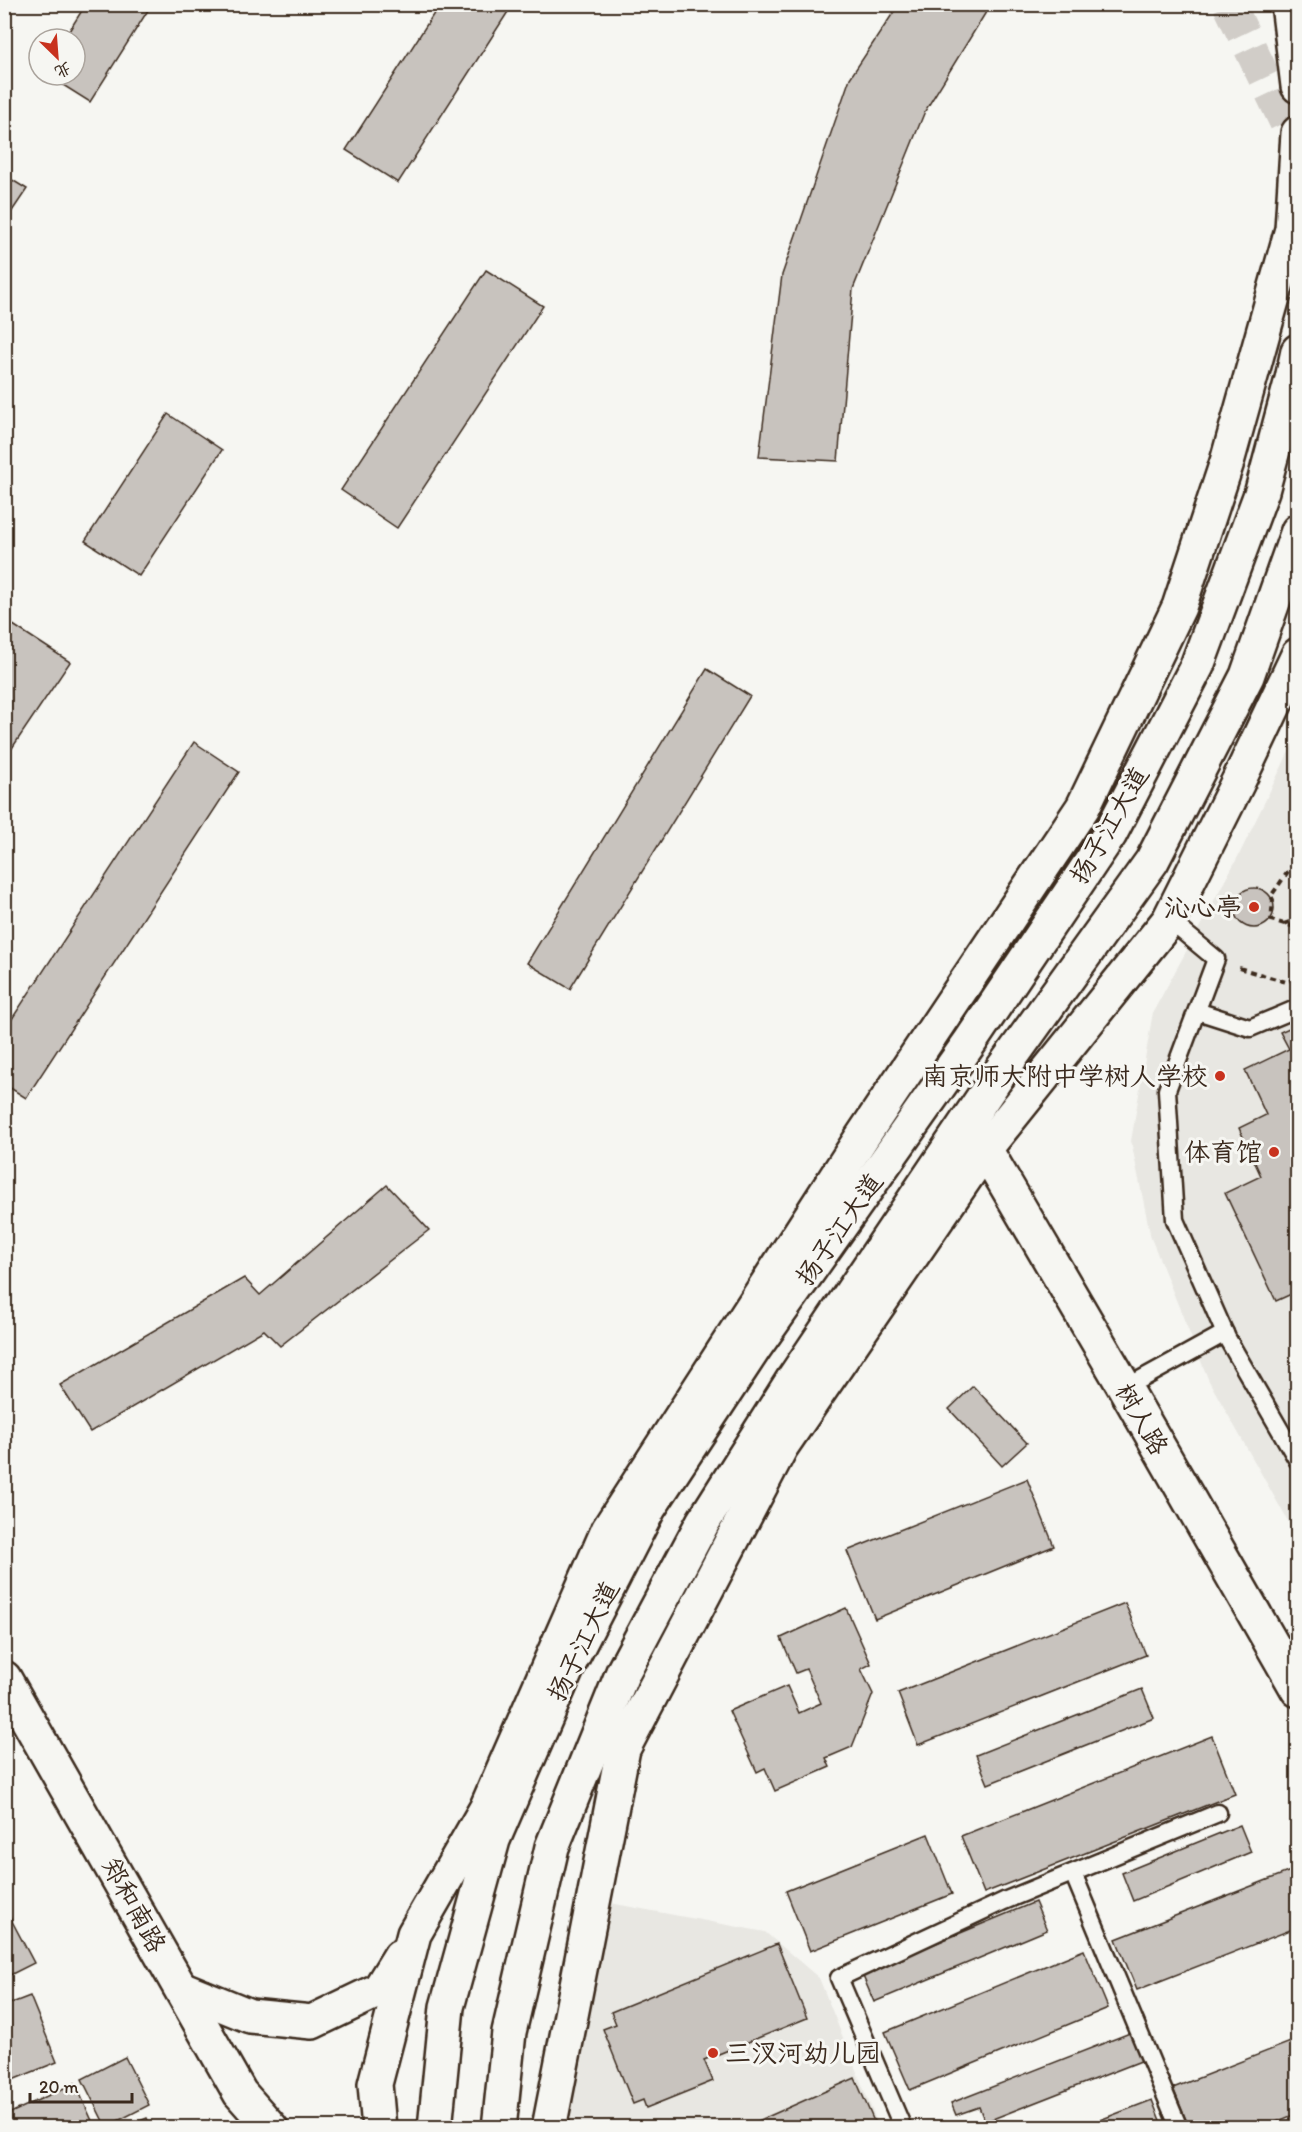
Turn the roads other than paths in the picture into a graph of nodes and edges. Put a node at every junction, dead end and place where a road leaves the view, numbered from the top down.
1 (1288, 4) edge
2 (1298, 86) edge
3 (1298, 133) edge
4 (1298, 351) edge
5 (1298, 531) edge
6 (1298, 655) edge
7 (1169, 920) junction
8 (1298, 1008) edge
9 (1197, 1011) junction
10 (985, 1149) junction
11 (1225, 1333) junction
12 (1125, 1388) junction
13 (1298, 1461) edge
14 (4, 1678) edge
15 (1298, 1690) edge
16 (1218, 1813) dead end
17 (1073, 1873) junction
18 (414, 1934) junction
19 (181, 1988) junction
20 (271, 2127) edge
21 (379, 2127) edge
22 (435, 2127) edge
23 (499, 2127) edge
24 (549, 2127) edge
25 (903, 2127) edge
26 (1179, 2127) edge

1 - 2 main road
3 - 18 main road
4 - 22 main road, 扬子江大道
5 - 23 main road, 扬子江大道
6 - 7 main road
7 - 9 lane
7 - 10 main road
8 - 9 lane
9 - 11 lane
10 - 12 main road, 树人路
10 - 24 main road
11 - 12 lane
11 - 13 lane
12 - 15 main road, 树人路
14 - 19 main road, 郑和南路
16 - 17 lane
17 - 25 lane
17 - 26 lane
18 - 19 main road
18 - 21 main road
19 - 20 main road, 郑和南路

